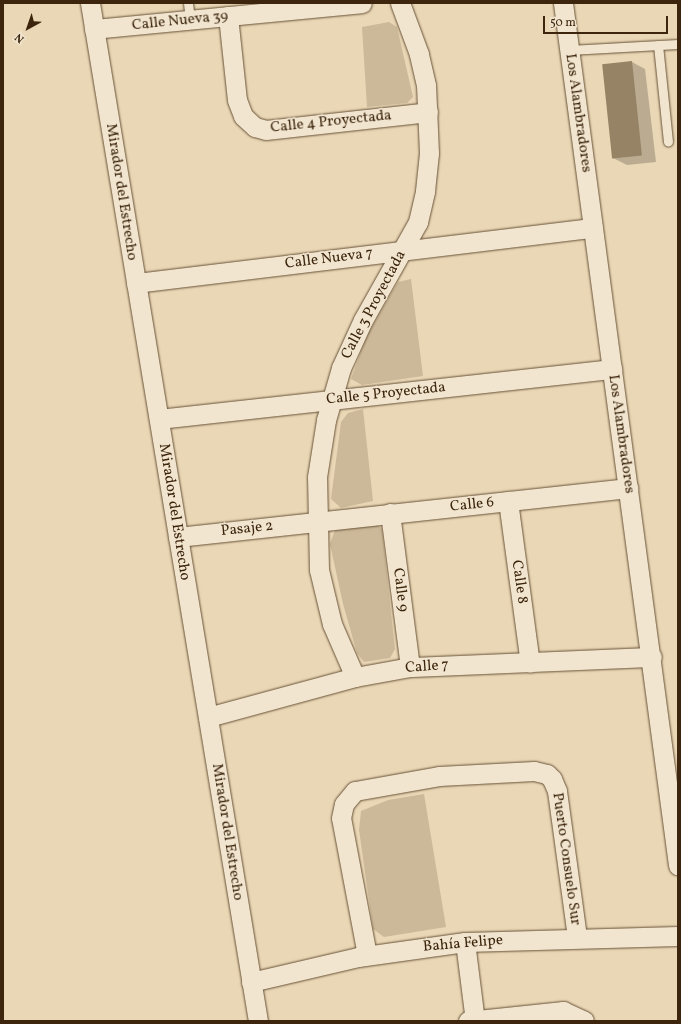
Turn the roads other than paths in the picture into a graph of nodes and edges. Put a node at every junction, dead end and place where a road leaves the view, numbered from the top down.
1 (90, 3) edge
2 (362, 3) edge
3 (400, 3) edge
4 (563, 3) edge
5 (307, 6) edge
6 (189, 12) edge
7 (228, 16) junction
8 (94, 29) junction
9 (678, 44) edge
10 (658, 45) junction
11 (569, 50) junction
12 (428, 112) junction
13 (668, 141) dead end
14 (593, 228) junction
15 (404, 250) junction
16 (136, 283) junction
17 (612, 369) junction
18 (331, 400) junction
19 (159, 419) junction
20 (628, 488) junction
21 (508, 501) junction
22 (390, 513) junction
23 (316, 522) junction
24 (178, 537) junction
25 (652, 657) junction
26 (530, 662) junction
27 (410, 667) junction
28 (355, 676) junction
29 (208, 717) junction
30 (678, 865) edge
31 (678, 936) edge
32 (576, 937) junction
33 (465, 942) junction
34 (367, 956) junction
35 (251, 982) junction
36 (258, 1021) edge
37 (473, 1021) edge
38 (584, 1021) edge

1 - 8 street, Mirador del Estrecho
2 - 5 street, Calle Nueva 39
3 - 12 street, Calle 3 Proyectada
4 - 11 street, Los Alambradores
5 - 7 street, Calle Nueva 39
6 - 7 street, Calle Nueva 39
6 - 8 street, Calle Nueva 39
7 - 12 street, Calle 4 Proyectada
8 - 16 street, Mirador del Estrecho
9 - 10 lane
10 - 11 lane
10 - 13 lane
11 - 14 street, Los Alambradores
12 - 15 street, Calle 3 Proyectada
14 - 15 street, Calle Nueva 7
14 - 17 street, Los Alambradores
15 - 16 street, Calle Nueva 7
15 - 18 street, Calle 3 Proyectada
16 - 19 street, Mirador del Estrecho
17 - 18 street, Calle 5 Proyectada
17 - 20 street, Los Alambradores
18 - 19 street, Calle 5 Proyectada
18 - 23 street, Calle 3 Proyectada
19 - 24 street, Mirador del Estrecho
20 - 21 street, Calle 6
20 - 25 street, Los Alambradores
21 - 22 street, Calle 6
21 - 26 street, Calle 8
22 - 23 street, Calle 6
22 - 27 street, Calle 9
23 - 24 street, Pasaje 2
23 - 28 street, Calle 3 Proyectada
24 - 29 street, Mirador del Estrecho
25 - 26 street, Calle 7
25 - 30 street, Los Alambradores
26 - 27 street, Calle 7
27 - 28 street, Calle 7
28 - 29 street, Calle 7
29 - 35 street, Mirador del Estrecho
31 - 32 street, Bahía Felipe
32 - 33 street, Bahía Felipe
32 - 34 street, Puerto Consuelo Sur
33 - 34 street, Bahía Felipe
33 - 37 street
34 - 35 street, Bahía Felipe
35 - 36 street, Mirador del Estrecho
37 - 38 street

